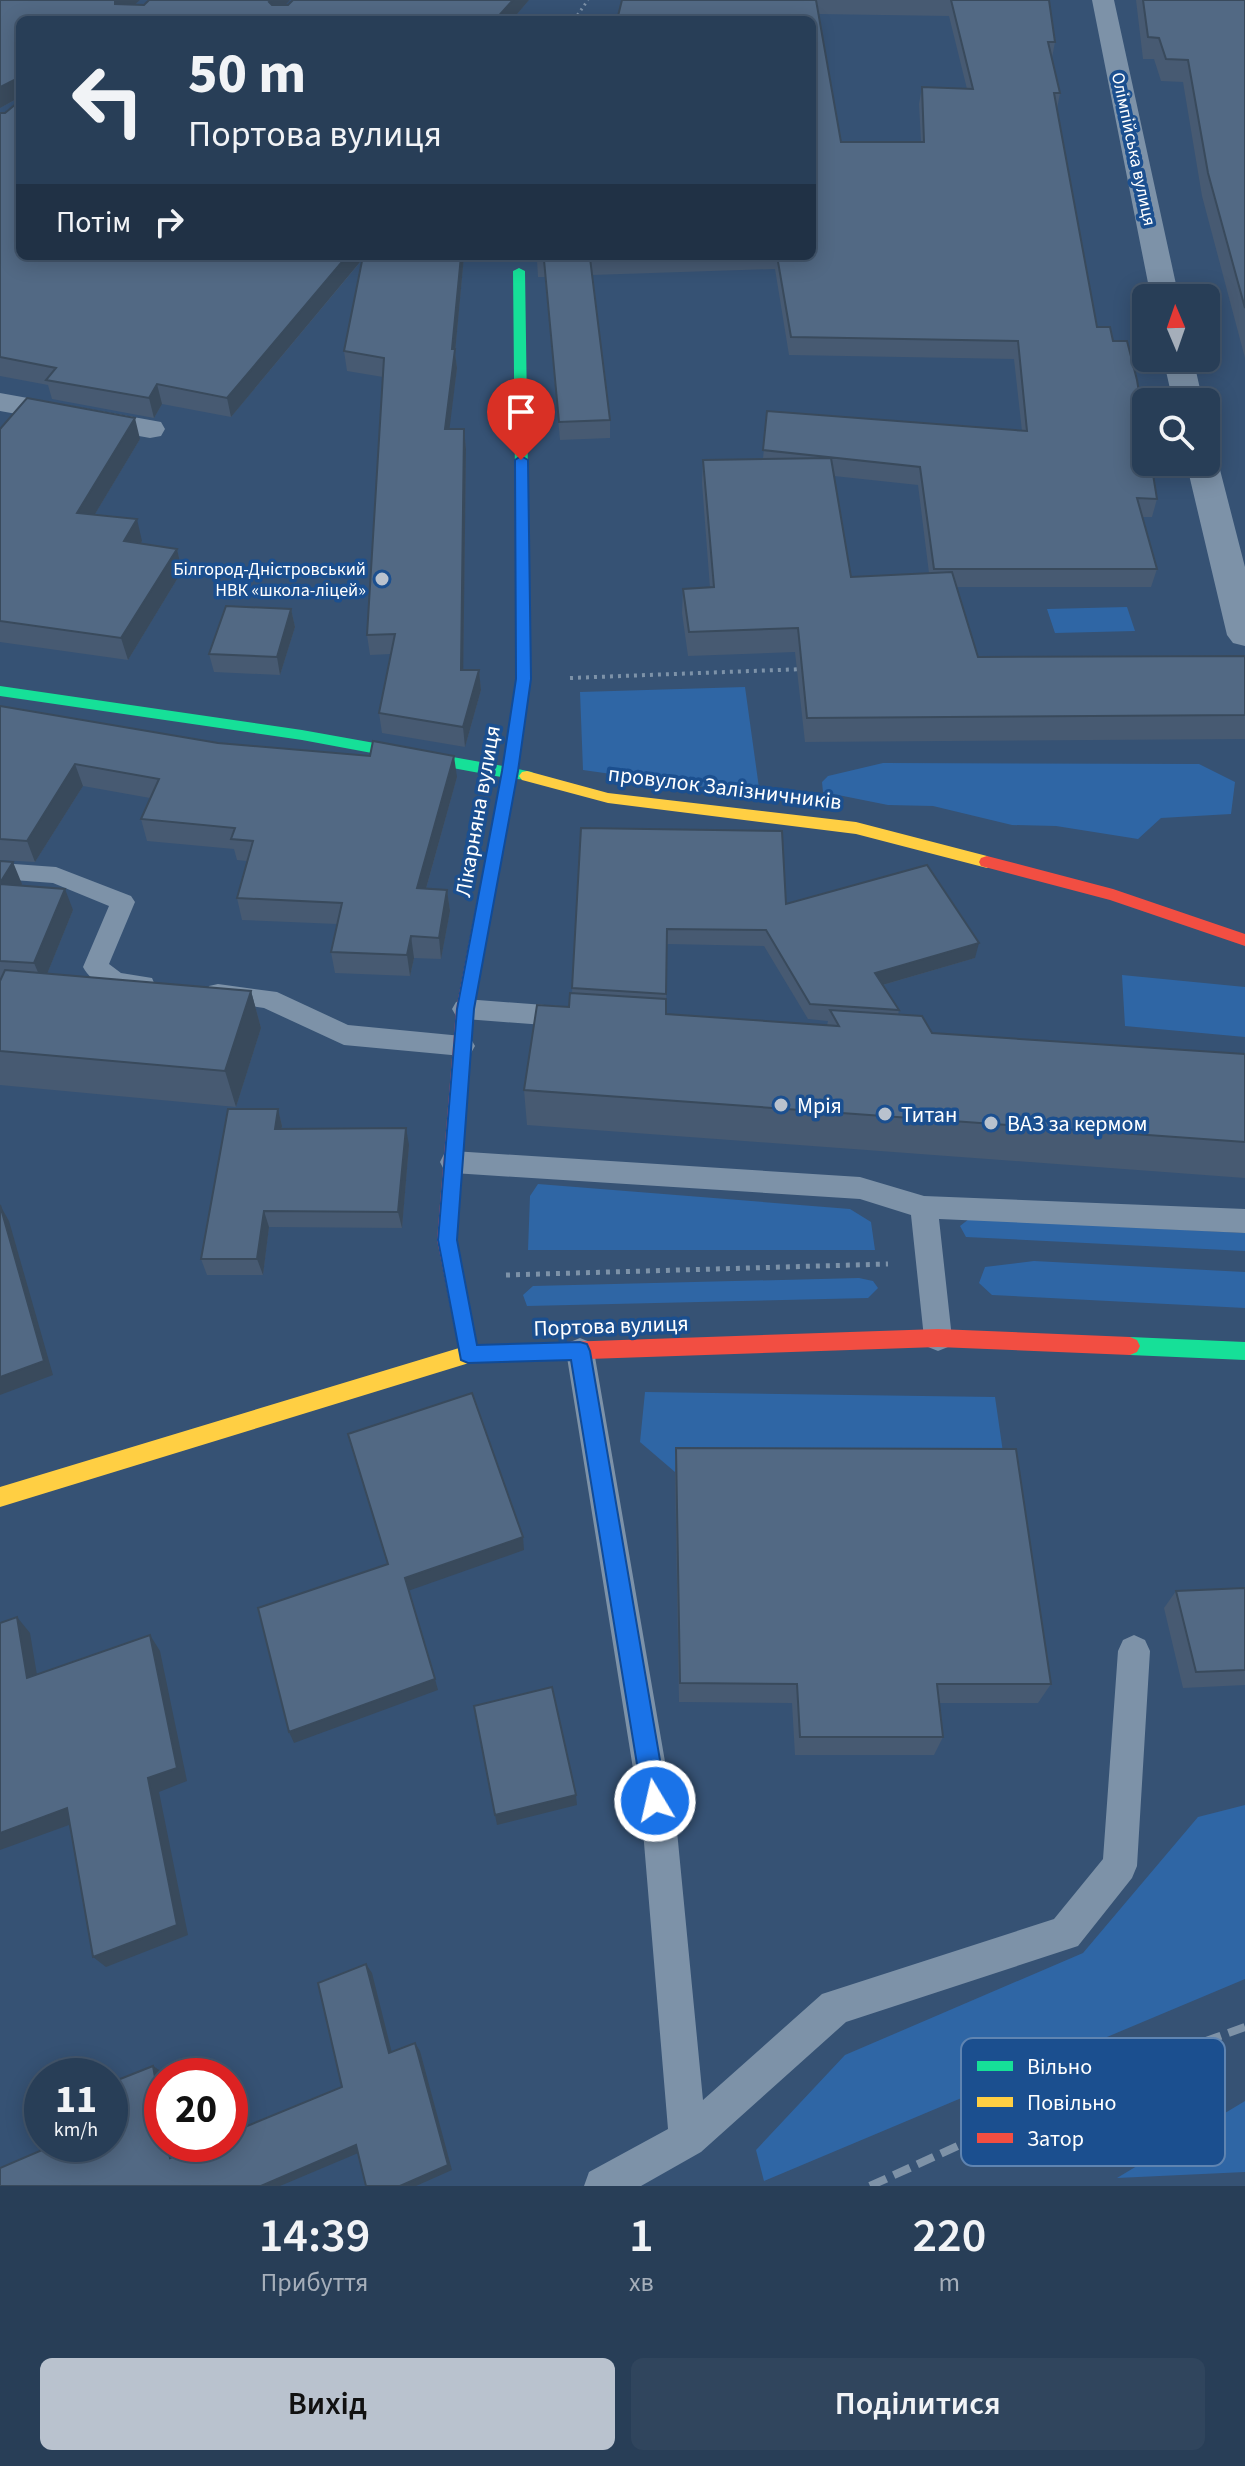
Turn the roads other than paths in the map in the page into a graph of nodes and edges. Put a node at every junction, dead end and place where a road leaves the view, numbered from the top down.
1 (1103, 0) edge
2 (519, 271) dead end
3 (1162, 284) edge
4 (0, 402) edge
5 (150, 429) edge
6 (1205, 476) edge
7 (1245, 635) edge
8 (0, 691) edge
9 (510, 771) junction
10 (0, 871) edge
11 (1245, 940) edge
12 (161, 987) edge
13 (191, 990) edge
14 (465, 1009) junction
15 (593, 1018) edge
16 (462, 1046) junction
17 (453, 1162) junction
18 (924, 1207) junction
19 (1245, 1221) edge
20 (938, 1338) junction
21 (580, 1351) junction
22 (1245, 1351) edge
23 (468, 1354) junction
24 (0, 1497) edge
25 (1134, 1651) dead end
26 (688, 2139) junction
27 (603, 2186) edge

1 - 3 street, Олімпійська вулиця
2 - 9 street, Лікарняна вулиця
4 - 5 street
6 - 7 street
8 - 9 street, провулок Залізничників
9 - 11 street, провулок Залізничників
9 - 14 street, Лікарняна вулиця
10 - 12 lane
13 - 16 lane
14 - 15 lane
14 - 16 street, Лікарняна вулиця
16 - 17 street, Лікарняна вулиця
17 - 18 lane
17 - 23 street, Лікарняна вулиця
18 - 19 lane
18 - 20 lane
20 - 21 street, Портова вулиця
20 - 22 street, Портова вулиця
21 - 23 street, Портова вулиця
21 - 26 lane
23 - 24 street, Портова вулиця
25 - 26 lane
26 - 27 lane

